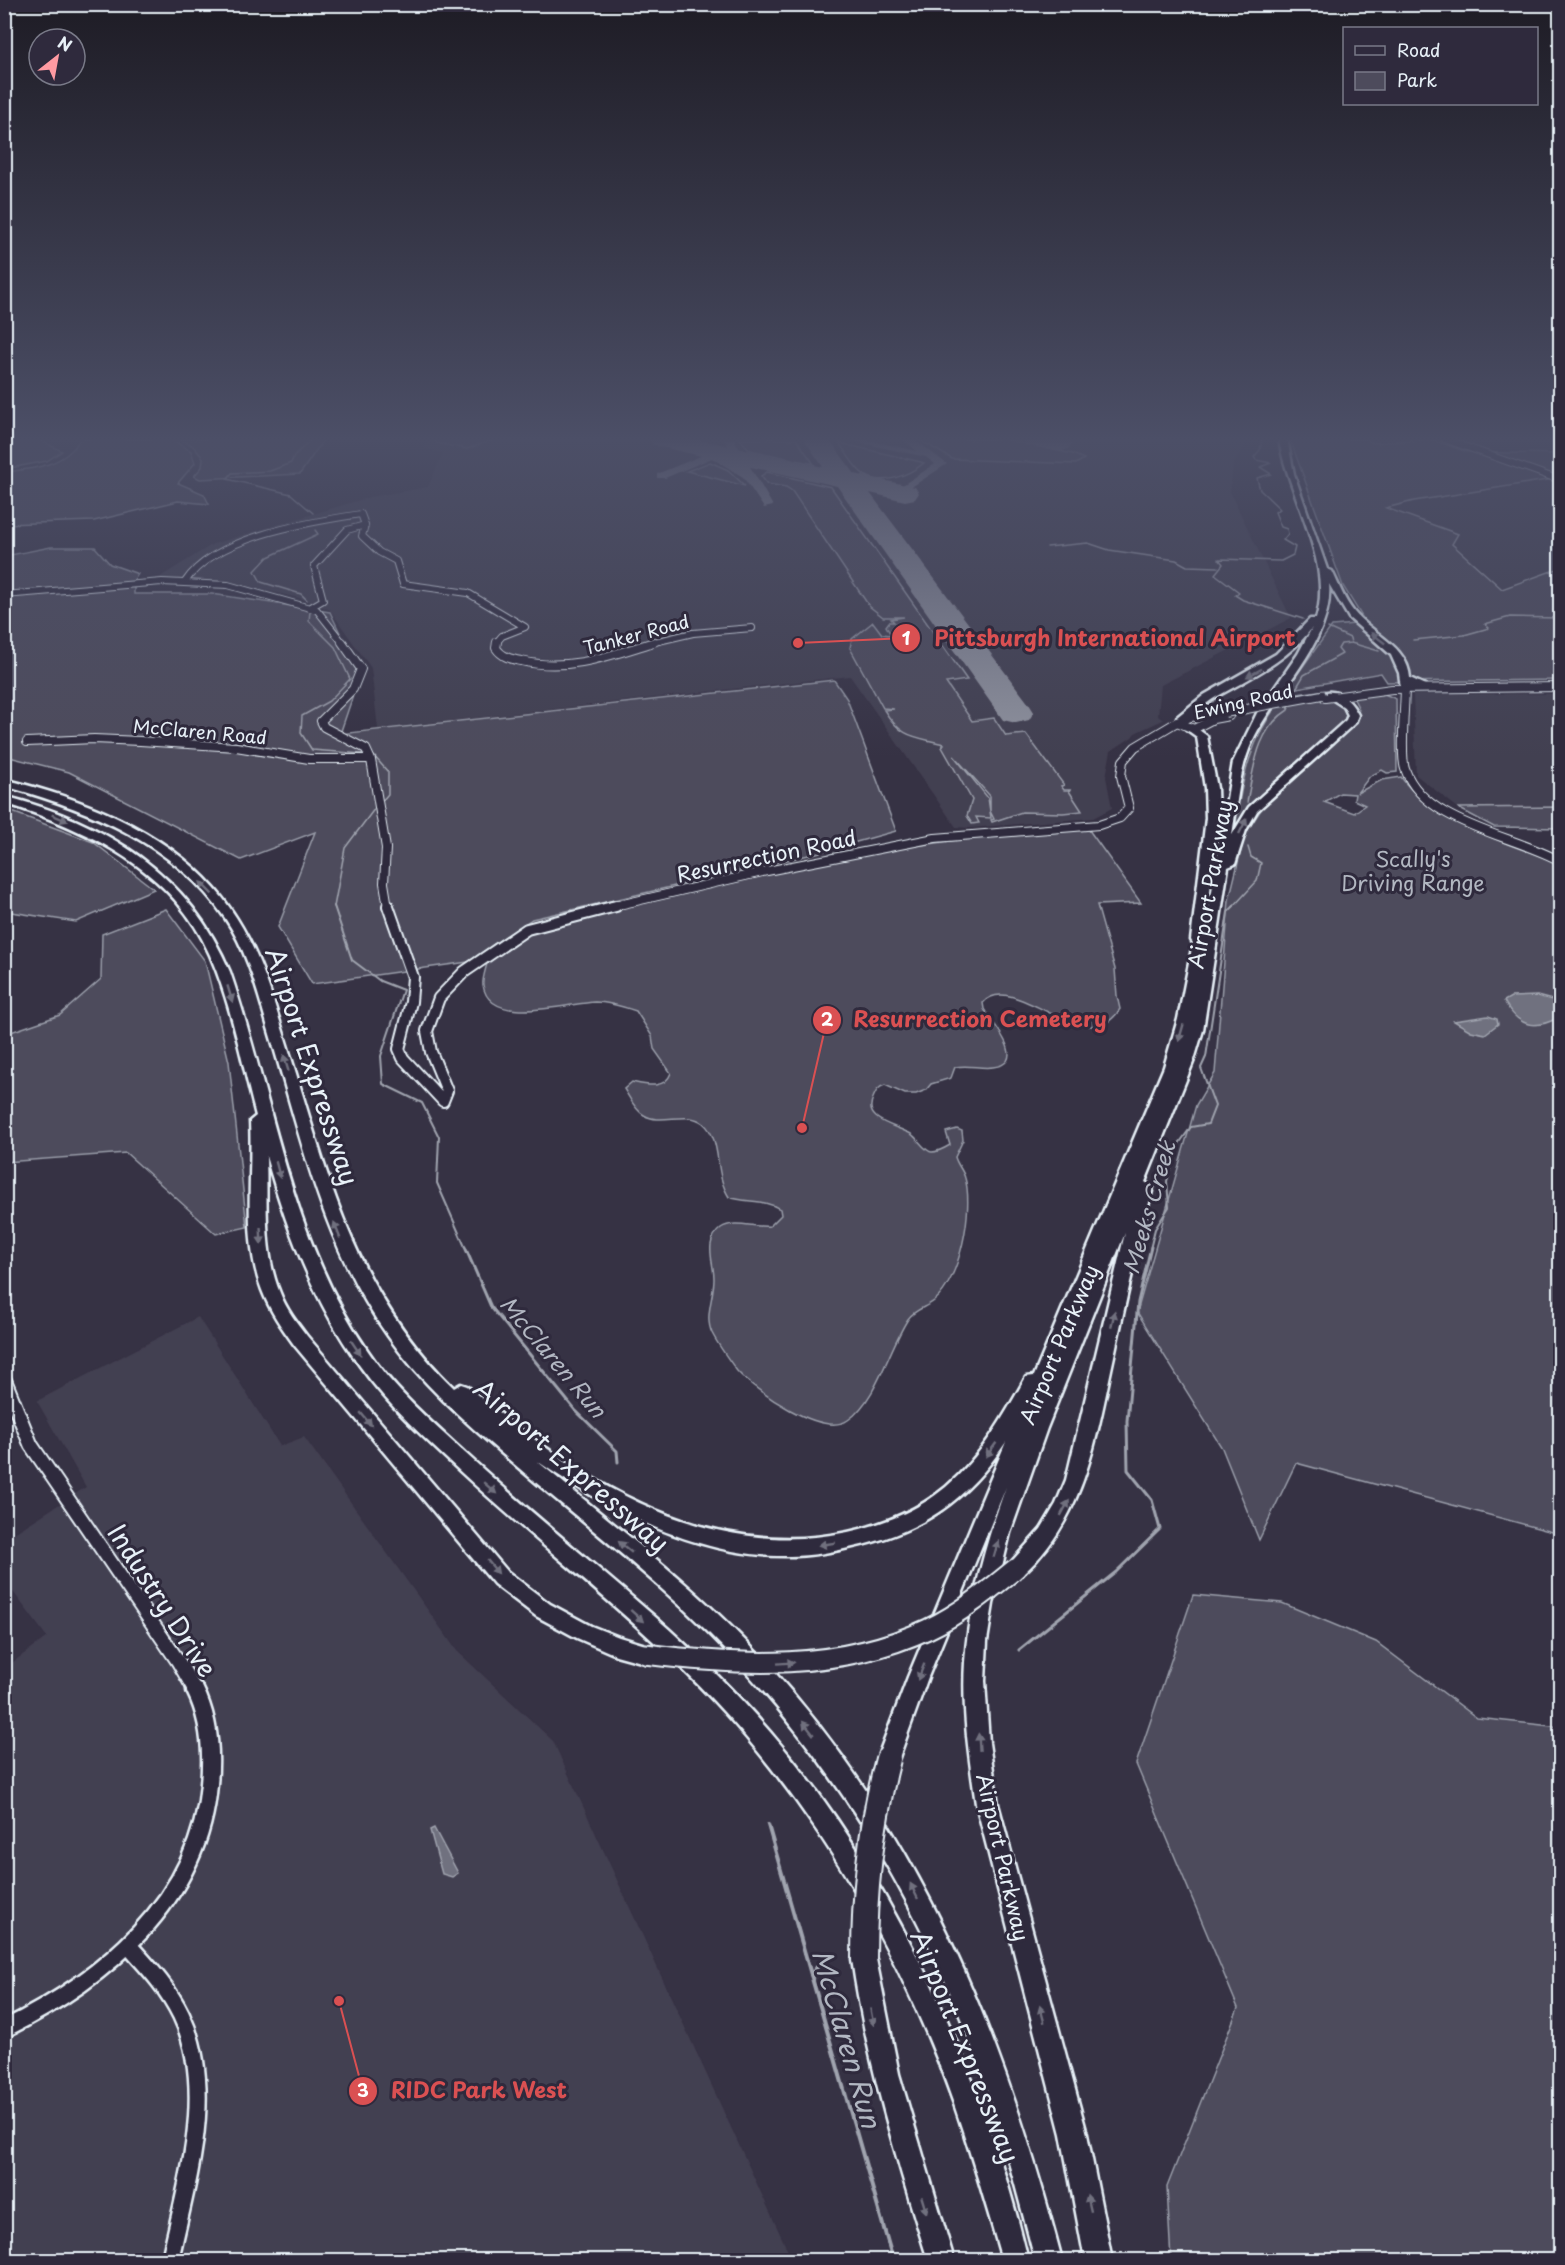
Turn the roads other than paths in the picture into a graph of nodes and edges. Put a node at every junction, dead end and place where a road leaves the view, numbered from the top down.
1 (240, 545) edge
2 (333, 545) edge
3 (373, 545) edge
4 (1308, 545) edge
5 (1316, 545) edge
6 (1317, 545) edge
7 (184, 582) junction
8 (4, 595) edge
9 (311, 606) junction
10 (1313, 621) junction
11 (752, 628) dead end
12 (1404, 685) junction
13 (1422, 686) joint
14 (1560, 687) edge
15 (1532, 688) junction
16 (1335, 696) junction
17 (1227, 715) junction
18 (1184, 724) junction
19 (27, 742) dead end
20 (370, 759) junction
21 (4, 780) edge
22 (4, 799) edge
23 (1560, 861) edge
24 (1213, 922) junction
25 (1193, 976) junction
26 (241, 1033) junction
27 (1187, 1060) junction
28 (1103, 1230) junction
29 (363, 1282) junction
30 (4, 1379) edge
31 (129, 1946) junction
32 (4, 2030) edge
33 (170, 2260) edge
34 (941, 2260) edge
35 (1016, 2260) edge
36 (1048, 2260) edge
37 (1099, 2260) edge

1 - 7 street
2 - 9 street
3 - 11 street, Tanker Road
4 - 10 highway, Airport Parkway
5 - 24 highway, Airport Parkway
12 -> 6 highway
7 - 8 street
7 - 9 street
9 - 20 street
10 -> 18 highway
10 - 25 highway, Airport Parkway
12 - 13 highway
12 - 15 street, Ewing Road
12 - 16 street, Ewing Road
12 - 16 street, Ewing Road
12 - 23 street
13 - 15 street, Ewing Road
14 - 15 street, Ewing Road
16 - 17 street, Ewing Road, bridge
24 -> 16 highway
17 - 18 street, Ewing Road
17 - 18 street, Ewing Road
18 - 20 street, Resurrection Road
18 - 25 highway
19 - 20 street, McClaren Road
29 -> 21 highway, Airport Expressway
22 -> 26 highway, Airport Expressway
24 - 27 highway, Airport Parkway
25 -> 28 highway, Airport Parkway
26 -> 27 highway, bridge
26 -> 35 highway, Airport Expressway
37 -> 27 highway, Airport Parkway
28 -> 29 highway
28 -> 34 highway, Airport Parkway, bridge
36 -> 29 highway, Airport Expressway
30 - 31 street, Industry Drive
31 - 32 street, Industry Drive
31 - 33 street

